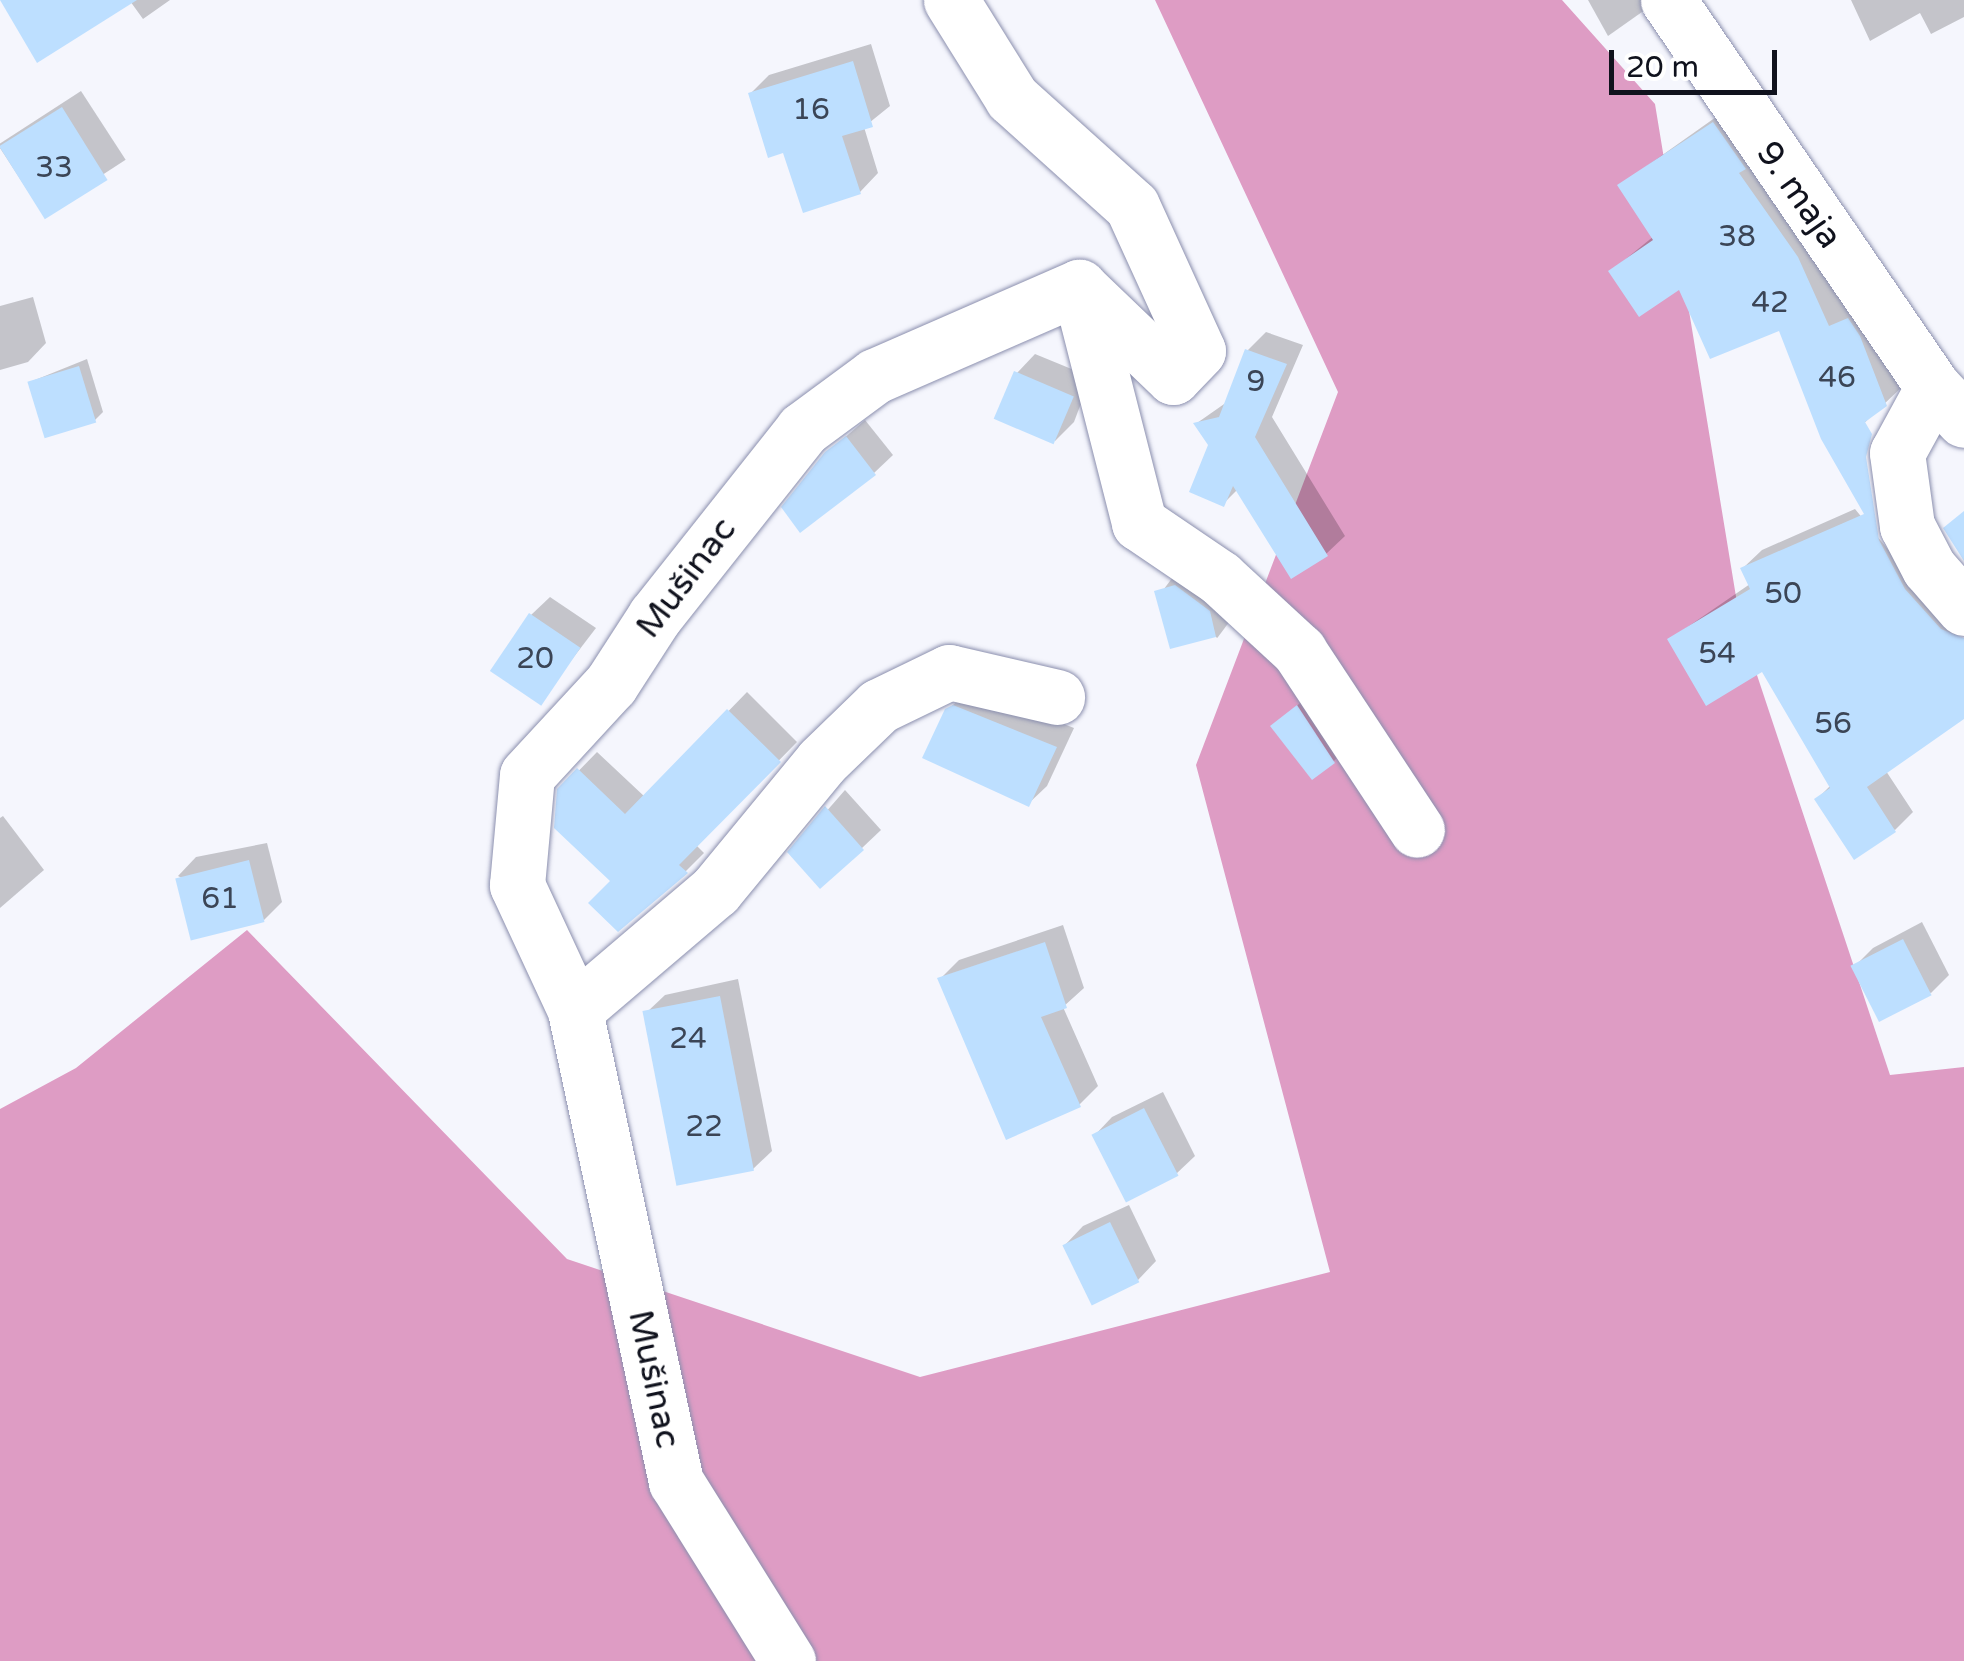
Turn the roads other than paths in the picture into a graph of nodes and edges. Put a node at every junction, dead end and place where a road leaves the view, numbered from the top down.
1 (951, 0) edge
2 (1668, 0) edge
3 (1079, 287) junction
4 (1949, 404) edge
5 (1964, 608) edge
6 (1057, 698) dead end
7 (1417, 830) dead end
8 (575, 1010) junction
9 (788, 1661) edge

1 - 3 street
2 - 4 street, 9. maja
3 - 7 street
3 - 8 street, Mušinac
4 - 5 street, 9. maja
6 - 8 street
8 - 9 street, Mušinac

